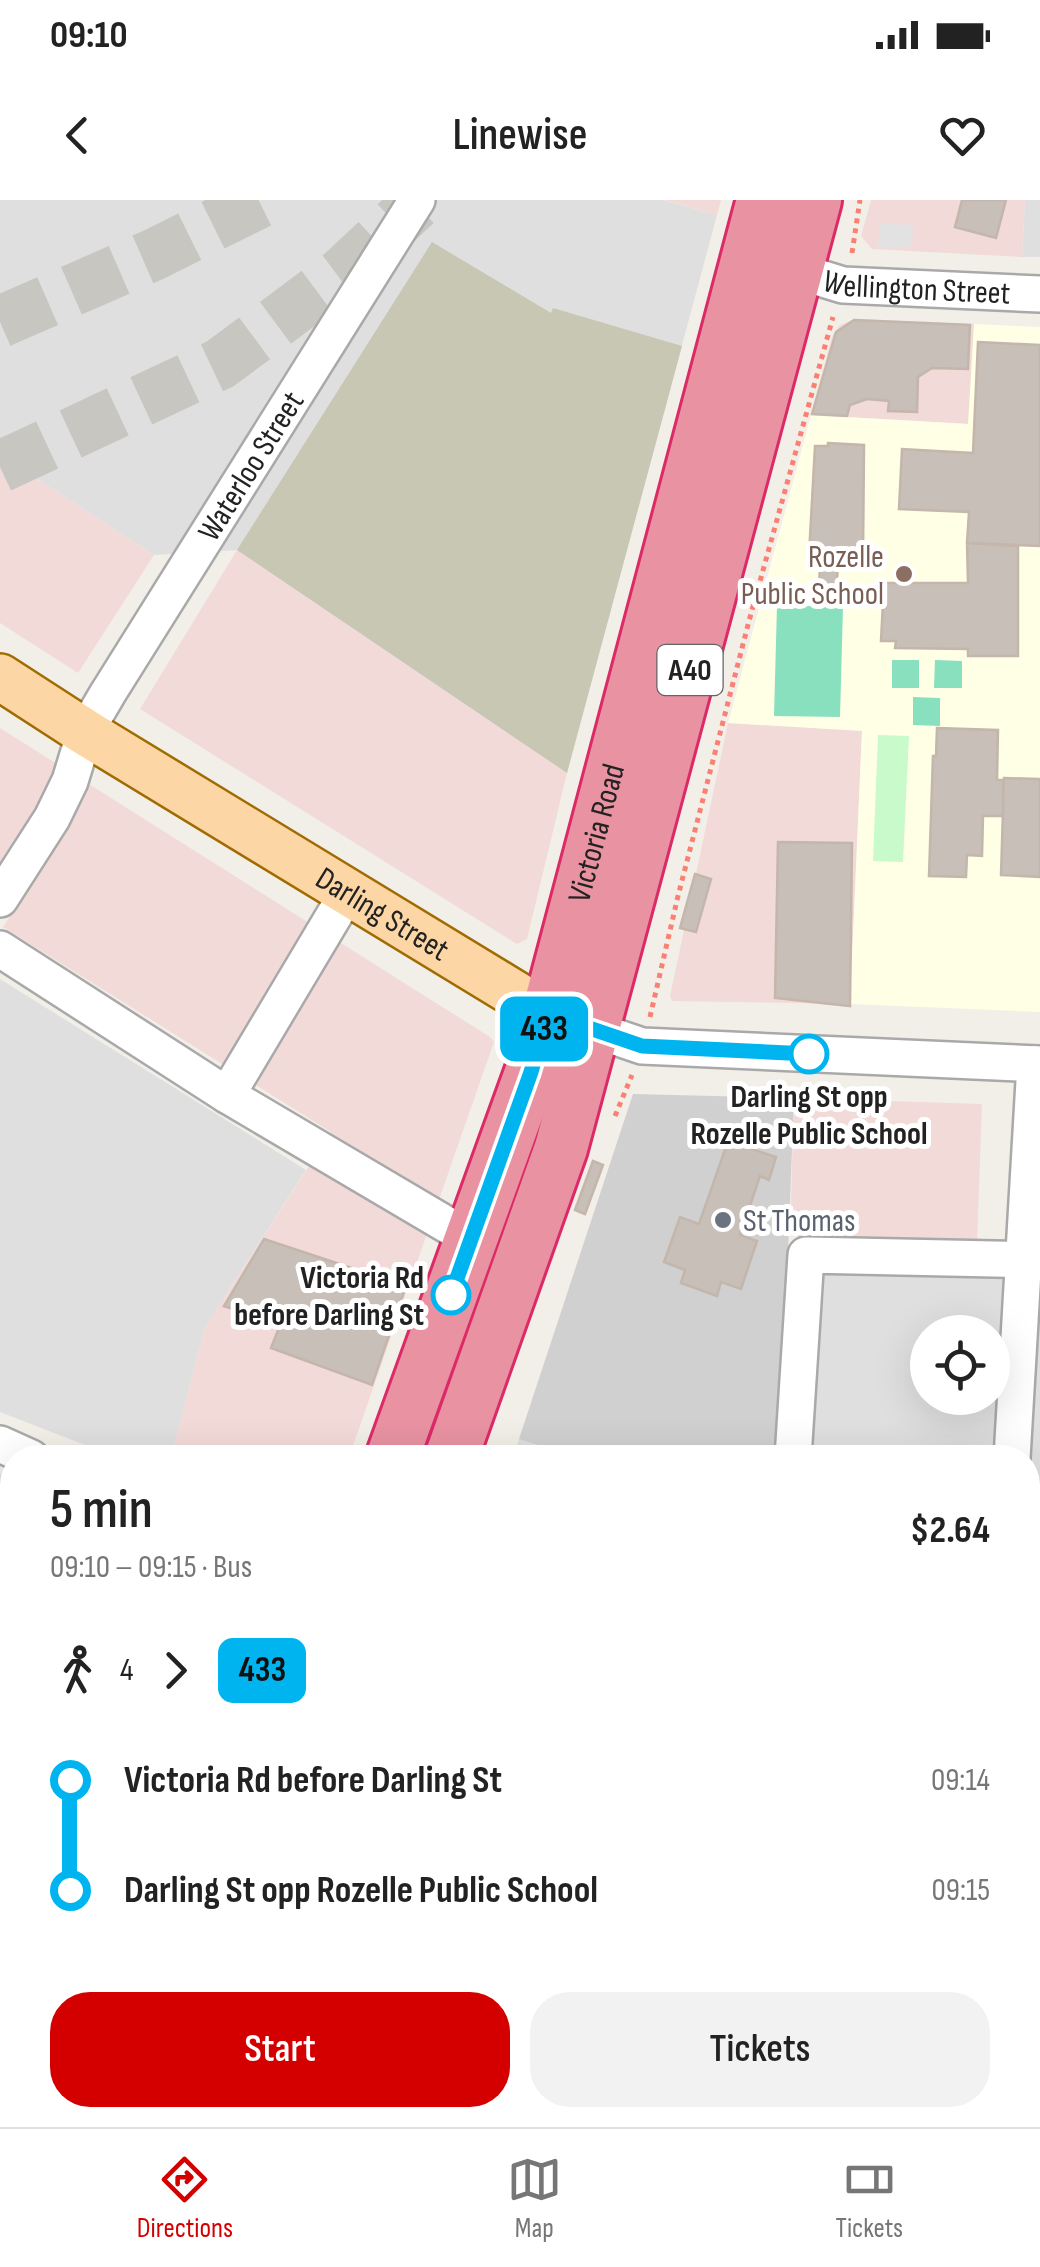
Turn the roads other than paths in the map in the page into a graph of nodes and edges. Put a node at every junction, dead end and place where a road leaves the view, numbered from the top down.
1 (417, 200) edge
2 (815, 200) edge
3 (761, 209) edge
4 (796, 271) junction
5 (1040, 294) edge
6 (0, 677) edge
7 (84, 732) junction
8 (348, 892) junction
9 (0, 899) edge
10 (0, 949) edge
11 (571, 1022) junction
12 (1037, 1064) edge
13 (227, 1095) junction
14 (471, 1239) junction
15 (1032, 1259) edge
16 (397, 1445) edge
17 (456, 1445) edge
18 (794, 1445) edge
19 (1013, 1445) edge

1 - 7 street, Waterloo Street
2 - 4 highway, Victoria Road / A40
3 - 4 highway
3 - 11 highway, Victoria Road / A40
4 - 5 street, Wellington Street
4 - 11 highway, Victoria Road / A40
6 - 7 main road, Darling Street
7 - 8 main road, Darling Street
7 - 9 street, Waterloo Street
8 - 11 main road, Darling Street
8 - 13 street
10 - 13 street
11 - 12 street, Darling Street
11 - 14 highway, Victoria Road / A40
11 - 17 highway, Victoria Road / A40
12 - 15 street
13 - 14 street
14 - 16 highway, Victoria Road / A40
15 - 18 street
15 - 19 street

